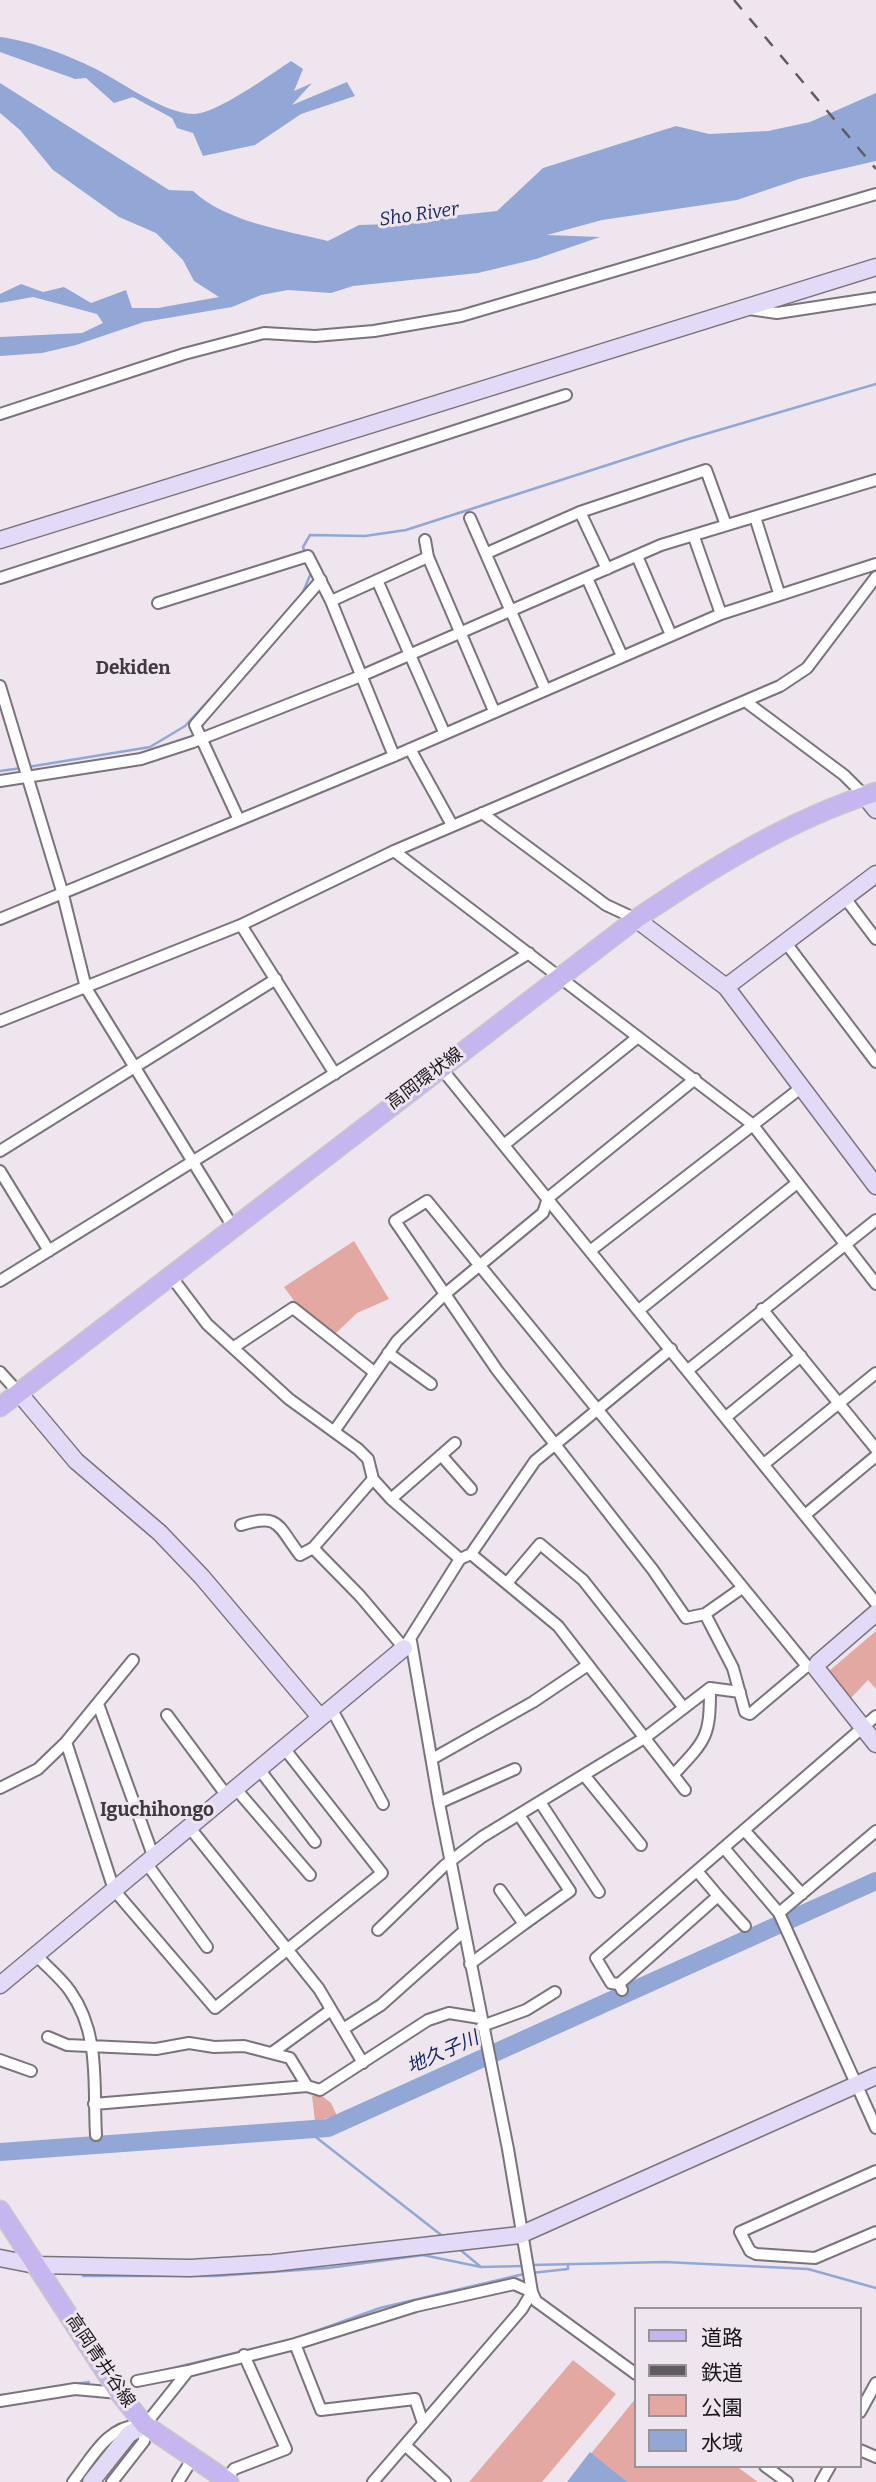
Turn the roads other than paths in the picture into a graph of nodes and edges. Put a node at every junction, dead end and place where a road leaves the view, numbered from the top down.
1 (876, 194) edge
2 (876, 267) edge
3 (876, 298) edge
4 (747, 308) junction
5 (566, 395) dead end
6 (0, 414) edge
7 (876, 480) edge
8 (580, 512) junction
9 (755, 517) junction
10 (470, 518) dead end
11 (726, 525) junction
12 (694, 537) junction
13 (0, 540) edge
14 (425, 540) dead end
15 (487, 553) junction
16 (636, 556) junction
17 (428, 557) junction
18 (876, 564) edge
19 (607, 569) junction
20 (876, 577) edge
21 (0, 578) edge
22 (587, 578) junction
23 (321, 580) junction
24 (377, 580) junction
25 (779, 593) junction
26 (331, 601) junction
27 (158, 603) dead end
28 (512, 610) junction
29 (720, 614) junction
30 (461, 633) junction
31 (671, 635) junction
32 (411, 653) junction
33 (622, 656) junction
34 (361, 676) junction
35 (0, 686) edge
36 (545, 689) junction
37 (745, 701) junction
38 (494, 711) junction
39 (444, 732) junction
40 (202, 738) junction
41 (410, 748) junction
42 (394, 756) junction
43 (28, 778) junction
44 (0, 781) edge
45 (870, 794) edge
46 (876, 810) edge
47 (482, 813) junction
48 (239, 820) junction
49 (452, 825) junction
50 (394, 851) junction
51 (876, 874) edge
52 (62, 891) junction
53 (845, 898) junction
54 (1, 915) edge
55 (636, 919) junction
56 (242, 925) junction
57 (876, 939) edge
58 (786, 943) junction
59 (529, 953) junction
60 (560, 976) junction
61 (276, 979) junction
62 (726, 987) junction
63 (86, 988) junction
64 (0, 1021) edge
65 (638, 1037) junction
66 (876, 1062) edge
67 (136, 1068) junction
68 (441, 1068) junction
69 (335, 1074) junction
70 (695, 1079) junction
71 (802, 1087) junction
72 (752, 1124) junction
73 (505, 1144) junction
74 (0, 1151) edge
75 (192, 1161) junction
76 (870, 1167) edge
77 (0, 1171) edge
78 (797, 1182) junction
79 (876, 1186) edge
80 (548, 1198) junction
81 (876, 1220) edge
82 (233, 1227) junction
83 (843, 1244) junction
84 (49, 1251) junction
85 (590, 1251) junction
86 (481, 1266) junction
87 (170, 1275) junction
88 (0, 1281) edge
89 (876, 1284) edge
90 (445, 1294) junction
91 (762, 1309) junction
92 (639, 1310) junction
93 (234, 1346) junction
94 (671, 1349) junction
95 (388, 1353) junction
96 (801, 1356) junction
97 (688, 1370) junction
98 (0, 1372) edge
99 (374, 1372) junction
100 (876, 1373) edge
101 (431, 1384) dead end
102 (19, 1393) junction
103 (839, 1403) junction
104 (0, 1407) edge
105 (598, 1410) junction
106 (726, 1417) junction
107 (335, 1430) junction
108 (455, 1443) dead end
109 (555, 1446) junction
110 (876, 1449) edge
111 (441, 1455) junction
112 (876, 1456) edge
113 (764, 1464) junction
114 (373, 1479) junction
115 (471, 1489) dead end
116 (391, 1499) junction
117 (805, 1515) junction
118 (241, 1525) dead end
119 (313, 1548) junction
120 (471, 1554) junction
121 (460, 1559) junction
122 (507, 1583) junction
123 (742, 1588) junction
124 (876, 1603) edge
125 (876, 1613) edge
126 (705, 1614) junction
127 (408, 1644) junction
128 (134, 1660) dead end
129 (589, 1665) junction
130 (812, 1667) junction
131 (710, 1688) junction
132 (740, 1692) junction
133 (98, 1704) junction
134 (684, 1708) junction
135 (325, 1712) junction
136 (167, 1715) dead end
137 (876, 1716) edge
138 (863, 1727) junction
139 (646, 1737) junction
140 (66, 1741) junction
141 (876, 1744) edge
142 (284, 1748) junction
143 (432, 1759) junction
144 (259, 1769) junction
145 (515, 1769) dead end
146 (675, 1773) junction
147 (584, 1775) junction
148 (0, 1788) edge
149 (685, 1790) dead end
150 (231, 1792) junction
151 (439, 1802) junction
152 (540, 1802) junction
153 (383, 1804) dead end
154 (519, 1815) junction
155 (190, 1828) junction
156 (744, 1830) junction
157 (876, 1831) edge
158 (315, 1842) dead end
159 (641, 1845) dead end
160 (724, 1848) junction
161 (150, 1861) junction
162 (451, 1862) junction
163 (697, 1871) junction
164 (310, 1875) dead end
165 (114, 1890) junction
166 (500, 1890) dead end
167 (599, 1892) dead end
168 (802, 1894) junction
169 (718, 1896) junction
170 (783, 1918) junction
171 (524, 1924) junction
172 (745, 1926) dead end
173 (378, 1930) dead end
174 (464, 1931) junction
175 (207, 1947) dead end
176 (286, 1950) junction
177 (36, 1955) junction
178 (470, 1964) junction
179 (0, 1985) edge
180 (555, 1992) dead end
181 (331, 2010) junction
182 (481, 2022) junction
183 (343, 2029) junction
184 (48, 2037) dead end
185 (94, 2046) junction
186 (273, 2052) junction
187 (0, 2060) edge
188 (363, 2063) junction
189 (31, 2071) dead end
190 (876, 2076) edge
191 (858, 2084) junction
192 (307, 2086) junction
193 (94, 2104) junction
194 (876, 2128) edge
195 (96, 2135) dead end
196 (876, 2171) edge
197 (0, 2210) edge
198 (876, 2232) edge
199 (522, 2243) junction
200 (0, 2258) edge
201 (35, 2265) junction
202 (532, 2292) junction
203 (295, 2344) junction
204 (244, 2355) junction
205 (188, 2371) junction
206 (634, 2373) edge
207 (137, 2381) dead end
208 (876, 2383) edge
209 (119, 2393) junction
210 (0, 2401) edge
211 (862, 2408) edge
212 (423, 2423) junction
213 (145, 2425) junction
214 (405, 2445) junction
215 (188, 2466) dead end
216 (768, 2468) edge
217 (228, 2481) edge
218 (73, 2482) edge
219 (91, 2482) edge
220 (112, 2482) edge
221 (178, 2482) edge
222 (373, 2482) edge
223 (445, 2482) edge
224 (787, 2482) edge

1 - 6 street
2 - 4 street
3 - 4 street
4 - 13 street
5 - 21 street
7 - 9 street
8 - 11 street
8 - 15 street
8 - 19 street
9 - 11 street
9 - 25 street
10 - 15 street
11 - 12 street
12 - 16 street
12 - 29 street
14 - 17 street
15 - 28 street
16 - 19 street
16 - 31 street
17 - 24 street
17 - 30 street
18 - 25 street
19 - 22 street
20 - 37 street
22 - 28 street
22 - 33 street
23 - 26 street
23 - 27 street
23 - 40 street
24 - 26 street
24 - 32 street
25 - 29 street
26 - 34 street
28 - 30 street
28 - 36 street
29 - 31 street
30 - 32 street
30 - 38 street
31 - 33 street
32 - 34 street
32 - 39 street
33 - 36 street
34 - 40 street
34 - 42 street
35 - 43 street
36 - 38 street
37 - 45 street
37 - 47 street
38 - 39 street
39 - 41 street
40 - 43 street
40 - 48 street
41 - 42 street
41 - 49 street
42 - 48 street
43 - 44 street
43 - 52 street
45 - 46 street
45 - 55 main road, 高岡環状線
47 - 49 street
47 - 55 street
48 - 52 street
49 - 50 street
50 - 56 street
50 - 59 street
51 - 53 street
52 - 54 street
52 - 63 street
53 - 57 street
53 - 58 street
55 - 60 main road, 高岡環状線
55 - 62 street
56 - 61 street
56 - 63 street
58 - 62 street
58 - 66 street
59 - 60 street
59 - 69 street
60 - 65 street
60 - 68 main road, 高岡環状線
61 - 67 street
61 - 69 street
62 - 71 street
63 - 64 street
63 - 67 street
65 - 70 street
65 - 73 street
67 - 74 street
67 - 75 street
68 - 73 street
68 - 82 main road, 高岡環状線
69 - 75 street
70 - 72 street
70 - 80 street
71 - 72 street
71 - 76 street
72 - 78 street
72 - 85 street
73 - 80 street
75 - 82 street
75 - 84 street
76 - 79 street
77 - 84 street
78 - 83 street
78 - 92 street
80 - 85 street
80 - 86 street
81 - 83 street
82 - 87 main road, 高岡環状線
83 - 89 street
83 - 91 street
84 - 88 street
85 - 92 street
86 - 90 street
86 - 90 street
86 - 105 street
87 - 93 street
87 - 102 main road, 高岡環状線
90 - 95 street
90 - 109 street
91 - 96 street
91 - 97 street
92 - 94 street
93 - 99 street
93 - 107 street
94 - 97 street
94 - 105 street
95 - 99 street
95 - 101 street
96 - 103 street
96 - 106 street
97 - 106 street
98 - 102 street
99 - 107 street
100 - 103 street
102 - 104 main road, 高岡環状線
102 - 135 street
103 - 110 street
103 - 113 street
105 - 109 street
105 - 123 street
106 - 113 street
107 - 114 street
108 - 111 street
109 - 120 street
109 - 126 street
111 - 115 street
111 - 116 street
112 - 117 street
113 - 117 street
114 - 116 street
114 - 119 street
116 - 121 street
117 - 124 street
118 - 119 street
119 - 127 street
120 - 121 street
120 - 122 street
121 - 127 street
122 - 129 street
122 - 134 street
123 - 126 street
123 - 130 street
125 - 130 street
126 - 132 street
127 - 135 street
127 - 143 street
128 - 133 street
129 - 139 street
129 - 143 street
130 - 132 street
130 - 138 street
131 - 132 street
131 - 134 street
131 - 146 street
133 - 140 street
133 - 161 street
134 - 139 street
135 - 142 street
135 - 153 street
136 - 150 street
137 - 138 street
138 - 141 street
138 - 156 street
139 - 146 street
139 - 147 street
140 - 148 street
140 - 165 street
142 - 144 street
142 - 176 street
143 - 151 street
144 - 150 street
144 - 158 street
145 - 151 street
146 - 149 street
147 - 152 street
147 - 159 street
150 - 155 street
150 - 164 street
151 - 162 street
152 - 154 street
152 - 167 street
154 - 162 street
154 - 171 street
155 - 161 street
155 - 176 street
156 - 160 street
156 - 168 street
157 - 168 street
160 - 163 street
160 - 170 street
161 - 165 street
161 - 175 street
162 - 173 street
162 - 174 street
163 - 169 street
163 - 169 street
165 - 176 street
165 - 177 street
166 - 171 street
168 - 170 street
169 - 172 street
170 - 191 street
171 - 178 street
174 - 178 street
174 - 183 street
176 - 181 street
177 - 179 street
177 - 185 street
178 - 182 street
180 - 182 street
181 - 183 street
181 - 186 street
182 - 188 street
182 - 199 street
183 - 188 street
184 - 185 street
185 - 186 street
185 - 193 street
186 - 192 street
187 - 189 street
188 - 192 street
190 - 191 street
191 - 194 street
191 - 199 street
192 - 193 street
193 - 195 street
196 - 198 street
197 - 201 main road, 高岡青井谷線
199 - 201 street
199 - 202 street
200 - 201 street
201 - 209 main road, 高岡青井谷線
202 - 203 street
202 - 206 street
202 - 212 street
203 - 204 street
203 - 212 street
204 - 205 street
204 - 217 street
205 - 207 street
205 - 213 street
208 - 211 street
209 - 210 street
209 - 213 main road, 高岡青井谷線
212 - 214 street
213 - 217 main road, 高岡青井谷線
213 - 218 street
213 - 219 street
213 - 220 street
214 - 222 street
214 - 223 street
215 - 221 street
216 - 224 street

